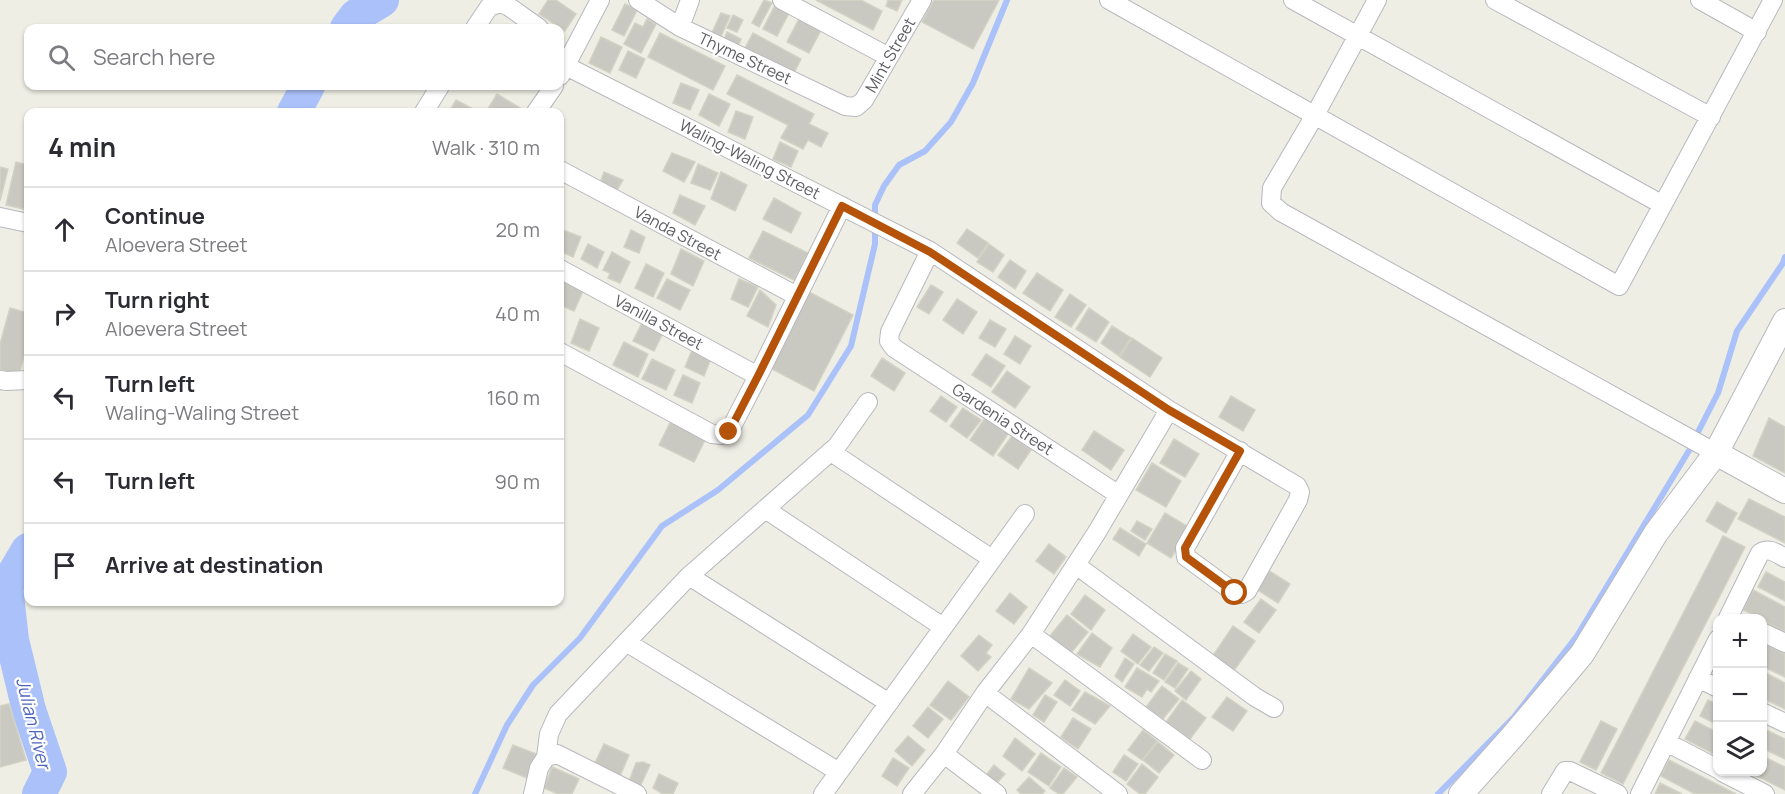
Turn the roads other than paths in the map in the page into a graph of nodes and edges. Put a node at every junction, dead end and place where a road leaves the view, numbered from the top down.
1 (600, 0) edge
2 (638, 0) edge
3 (690, 0) edge
4 (782, 0) edge
5 (922, 0) edge
6 (1109, 0) edge
7 (1293, 0) edge
8 (1377, 0) edge
9 (1495, 0) edge
10 (1700, 0) edge
11 (1773, 0) edge
12 (478, 24) edge
13 (533, 24) edge
14 (680, 27) junction
15 (1757, 32) junction
16 (1358, 37) junction
17 (890, 57) junction
18 (564, 63) edge
19 (564, 67) edge
20 (437, 90) edge
21 (551, 90) edge
22 (856, 107) joint
23 (426, 108) edge
24 (539, 108) edge
25 (1315, 115) junction
26 (1711, 117) junction
27 (564, 172) edge
28 (1663, 205) junction
29 (842, 206) junction
30 (0, 217) edge
31 (24, 222) edge
32 (930, 252) junction
33 (564, 271) edge
34 (797, 296) junction
35 (1785, 321) edge
36 (564, 354) edge
37 (758, 376) junction
38 (0, 380) edge
39 (24, 380) edge
40 (868, 402) dead end
41 (1169, 410) junction
42 (1240, 451) junction
43 (831, 452) junction
44 (1716, 453) junction
45 (1785, 491) edge
46 (1119, 495) junction
47 (765, 509) junction
48 (1024, 514) dead end
49 (1785, 558) edge
50 (992, 559) junction
51 (1076, 565) junction
52 (689, 576) junction
53 (1733, 614) edge
54 (943, 627) junction
55 (1031, 634) junction
56 (1767, 634) edge
57 (626, 642) junction
58 (1785, 643) edge
59 (1713, 649) edge
60 (1698, 678) junction
61 (1713, 686) edge
62 (985, 693) junction
63 (889, 703) junction
64 (1274, 708) dead end
65 (1767, 714) edge
66 (1785, 723) edge
67 (1666, 742) junction
68 (944, 754) junction
69 (546, 757) junction
70 (1202, 760) dead end
71 (1713, 766) edge
72 (839, 772) junction
73 (1731, 776) edge
74 (532, 794) edge
75 (637, 794) edge
76 (823, 794) edge
77 (912, 794) edge
78 (997, 794) edge
79 (1118, 794) edge
80 (1461, 794) edge
81 (1551, 794) edge
82 (1618, 794) edge
83 (1640, 794) edge
84 (1765, 794) edge

1 - 18 street
2 - 14 street, Thyme Street
3 - 14 street
4 - 17 street
5 - 17 street, Mint Street
6 - 25 street
7 - 16 street
8 - 16 street
9 - 26 street
10 - 15 street
11 - 15 street
12 - 13 street
14 - 22 street, Thyme Street
15 - 26 street
16 - 25 street
16 - 28 street
17 - 22 street, Mint Street
19 - 29 street, Waling-Waling Street
20 - 23 street
21 - 24 street
25 - 28 street
25 - 44 street
26 - 28 street
27 - 34 street, Vanda Street
29 - 32 street, Waling-Waling Street
29 - 34 street
30 - 31 street
32 - 41 street, Waling-Waling Street
32 - 46 street, Gardenia Street
33 - 37 street, Vanilla Street
34 - 37 street
35 - 44 street
36 - 37 street
38 - 39 street
40 - 43 street
41 - 42 street, Waling-Waling Street
41 - 46 street
42 - 42 street, Waling-Waling Street
43 - 47 street
43 - 50 street
44 - 45 street
44 - 80 street
46 - 51 street
47 - 52 street
47 - 54 street
48 - 50 street
49 - 53 street
50 - 54 street
51 - 55 street
51 - 64 street
52 - 57 street
52 - 63 street
54 - 63 street
55 - 62 street
55 - 70 street
56 - 58 street
57 - 69 street
57 - 72 street
59 - 60 street
60 - 61 street
60 - 67 street
62 - 68 street
62 - 79 street
63 - 72 street
65 - 66 street
67 - 71 street
67 - 83 street
68 - 77 street
68 - 78 street
69 - 74 street
69 - 75 street
72 - 76 street
73 - 84 street
81 - 82 street

